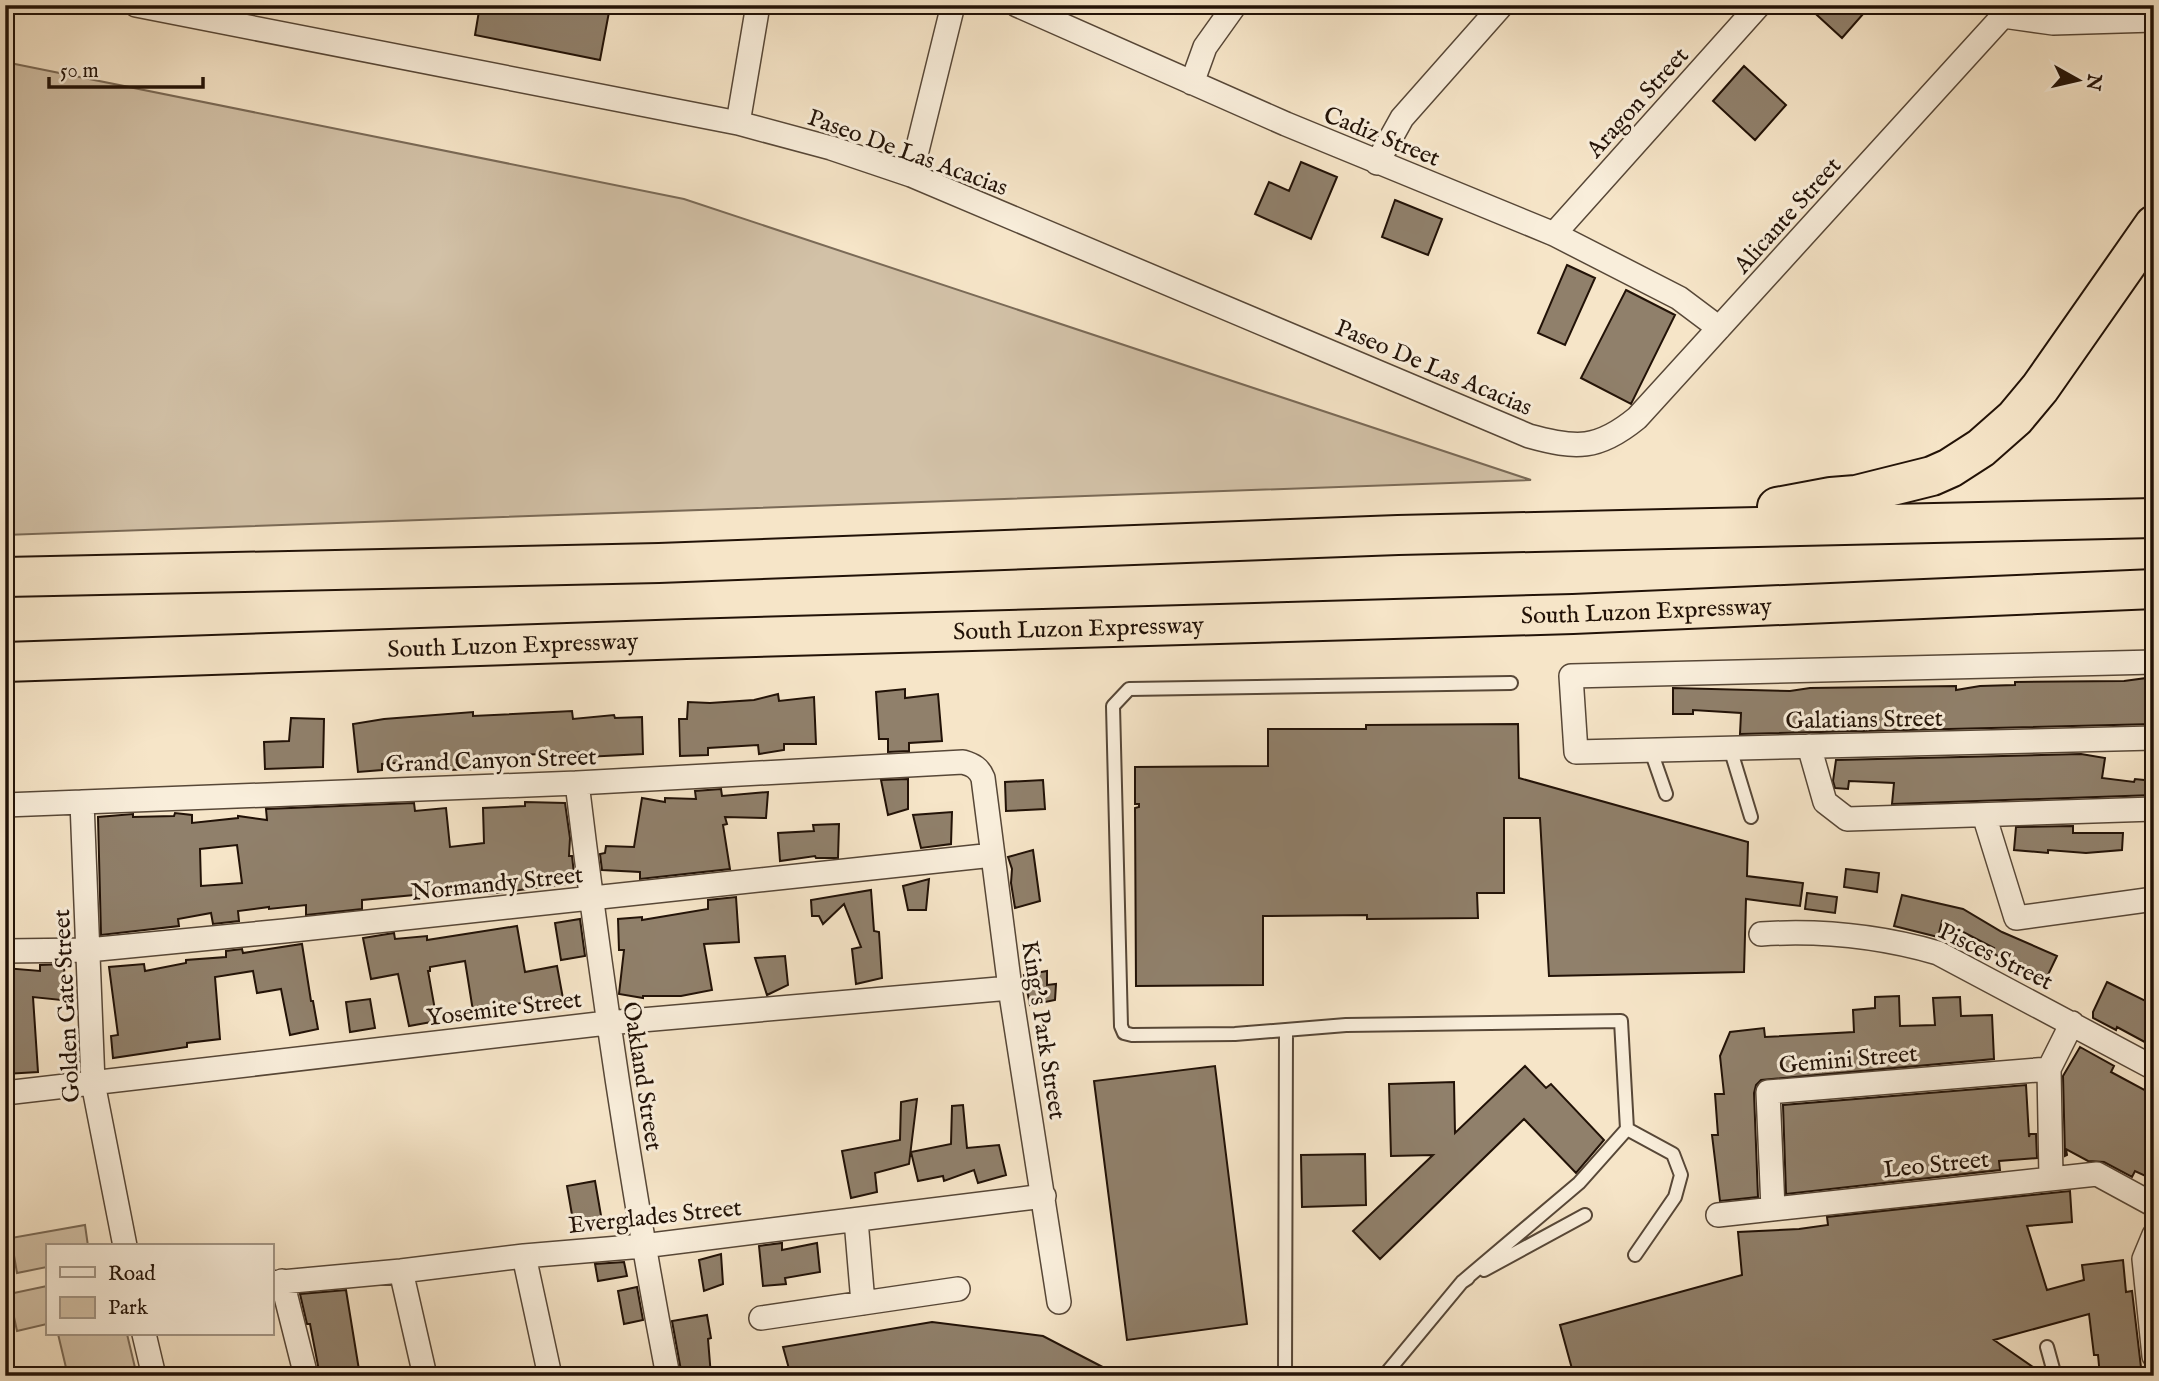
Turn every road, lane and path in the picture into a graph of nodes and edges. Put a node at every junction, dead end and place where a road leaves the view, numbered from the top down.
1 (136, 5) edge
2 (758, 5) edge
3 (953, 5) edge
4 (1017, 5) edge
5 (1235, 5) edge
6 (1502, 5) edge
7 (1759, 5) edge
8 (2008, 11) edge
9 (2154, 20) edge
10 (1192, 83) junction
11 (738, 123) junction
12 (1377, 163) junction
13 (911, 176) junction
14 (2154, 225) edge
15 (1554, 234) junction
16 (1719, 328) junction
17 (1589, 444) joint
18 (2154, 518) edge
19 (1672, 528) junction
20 (5, 577) edge
21 (2143, 592) edge
22 (5, 662) edge
23 (2154, 662) edge
24 (1511, 684) dead end
25 (2154, 738) edge
26 (1809, 746) junction
27 (1730, 748) junction
28 (1651, 751) junction
29 (977, 768) joint
30 (577, 783) junction
31 (1666, 794) dead end
32 (82, 802) junction
33 (5, 805) edge
34 (2154, 809) edge
35 (1984, 815) junction
36 (1751, 817) dead end
37 (993, 855) junction
38 (2154, 899) edge
39 (591, 900) junction
40 (1761, 934) dead end
41 (88, 950) junction
42 (5, 951) edge
43 (1010, 988) junction
44 (607, 1023) junction
45 (2072, 1023) junction
46 (1286, 1030) junction
47 (2154, 1068) edge
48 (2049, 1069) junction
49 (93, 1083) junction
50 (5, 1093) edge
51 (1627, 1129) junction
52 (2051, 1178) junction
53 (1044, 1196) junction
54 (2154, 1205) edge
55 (1773, 1209) junction
56 (1585, 1215) dead end
57 (1718, 1215) dead end
58 (856, 1220) junction
59 (2154, 1235) edge
60 (125, 1244) edge
61 (643, 1246) junction
62 (1635, 1255) dead end
63 (524, 1256) junction
64 (401, 1271) junction
65 (277, 1282) edge
66 (1462, 1282) junction
67 (958, 1289) dead end
68 (1059, 1302) dead end
69 (863, 1303) junction
70 (761, 1318) dead end
71 (144, 1336) edge
72 (2047, 1347) dead end
73 (2154, 1356) edge
74 (154, 1376) edge
75 (306, 1376) edge
76 (425, 1376) edge
77 (551, 1376) edge
78 (668, 1376) edge
79 (1285, 1376) edge
80 (1384, 1376) edge
81 (2054, 1376) edge

1 - 11 street, Paseo De Las Acacias
2 - 11 street
3 - 13 street
4 - 10 street, Cadiz Street
5 - 10 street
6 - 12 street
7 - 15 street, Aragon Street
8 - 9 street
8 - 16 street, Alicante Street
10 - 12 street, Cadiz Street
11 - 13 street, Paseo De Las Acacias
12 - 15 street, Cadiz Street
13 - 17 street, Paseo De Las Acacias
14 - 19 highway
15 - 16 street, Cadiz Street
16 - 17 street, Alicante Street
18 - 19 highway
19 - 20 highway
21 - 22 highway, South Luzon Expressway
23 - 28 street, Galatians Street
24 - 46 lane
25 - 26 street, Galatians Street
26 - 27 street, Galatians Street
26 - 35 street
27 - 28 street, Galatians Street
27 - 36 lane
28 - 31 lane
29 - 30 street, Grand Canyon Street
29 - 37 street, King's Park Street
30 - 32 street, Grand Canyon Street
30 - 39 street, Oakland Street
32 - 33 street, Grand Canyon Street
32 - 41 street, Golden Gate Street
34 - 35 street
35 - 38 street
37 - 39 street, Normandy Street
37 - 43 street, King's Park Street
39 - 41 street, Normandy Street
39 - 44 street, Oakland Street
40 - 45 street, Pisces Street
41 - 42 street, Normandy Street
41 - 49 street, Golden Gate Street
43 - 44 street, Yosemite Street
43 - 53 street, King's Park Street
44 - 49 street, Yosemite Street
44 - 61 street, Oakland Street
45 - 47 street, Pisces Street
45 - 48 street
46 - 51 lane
46 - 79 lane
48 - 52 street
48 - 55 street, Gemini Street
49 - 50 street, Yosemite Street
49 - 60 street, Golden Gate Street
51 - 62 lane
51 - 66 lane
52 - 54 street, Leo Street
52 - 55 street, Leo Street
53 - 58 street, Everglades Street
53 - 68 street, King's Park Street
55 - 57 street, Leo Street
56 - 66 lane
58 - 61 street, Everglades Street
58 - 69 street
59 - 73 street
61 - 63 street, Everglades Street
61 - 78 street, Oakland Street
63 - 64 street, Everglades Street
63 - 77 street
64 - 65 street, Everglades Street
64 - 76 street
65 - 75 street
66 - 80 lane
67 - 69 street
69 - 70 street
71 - 74 street
72 - 81 lane

